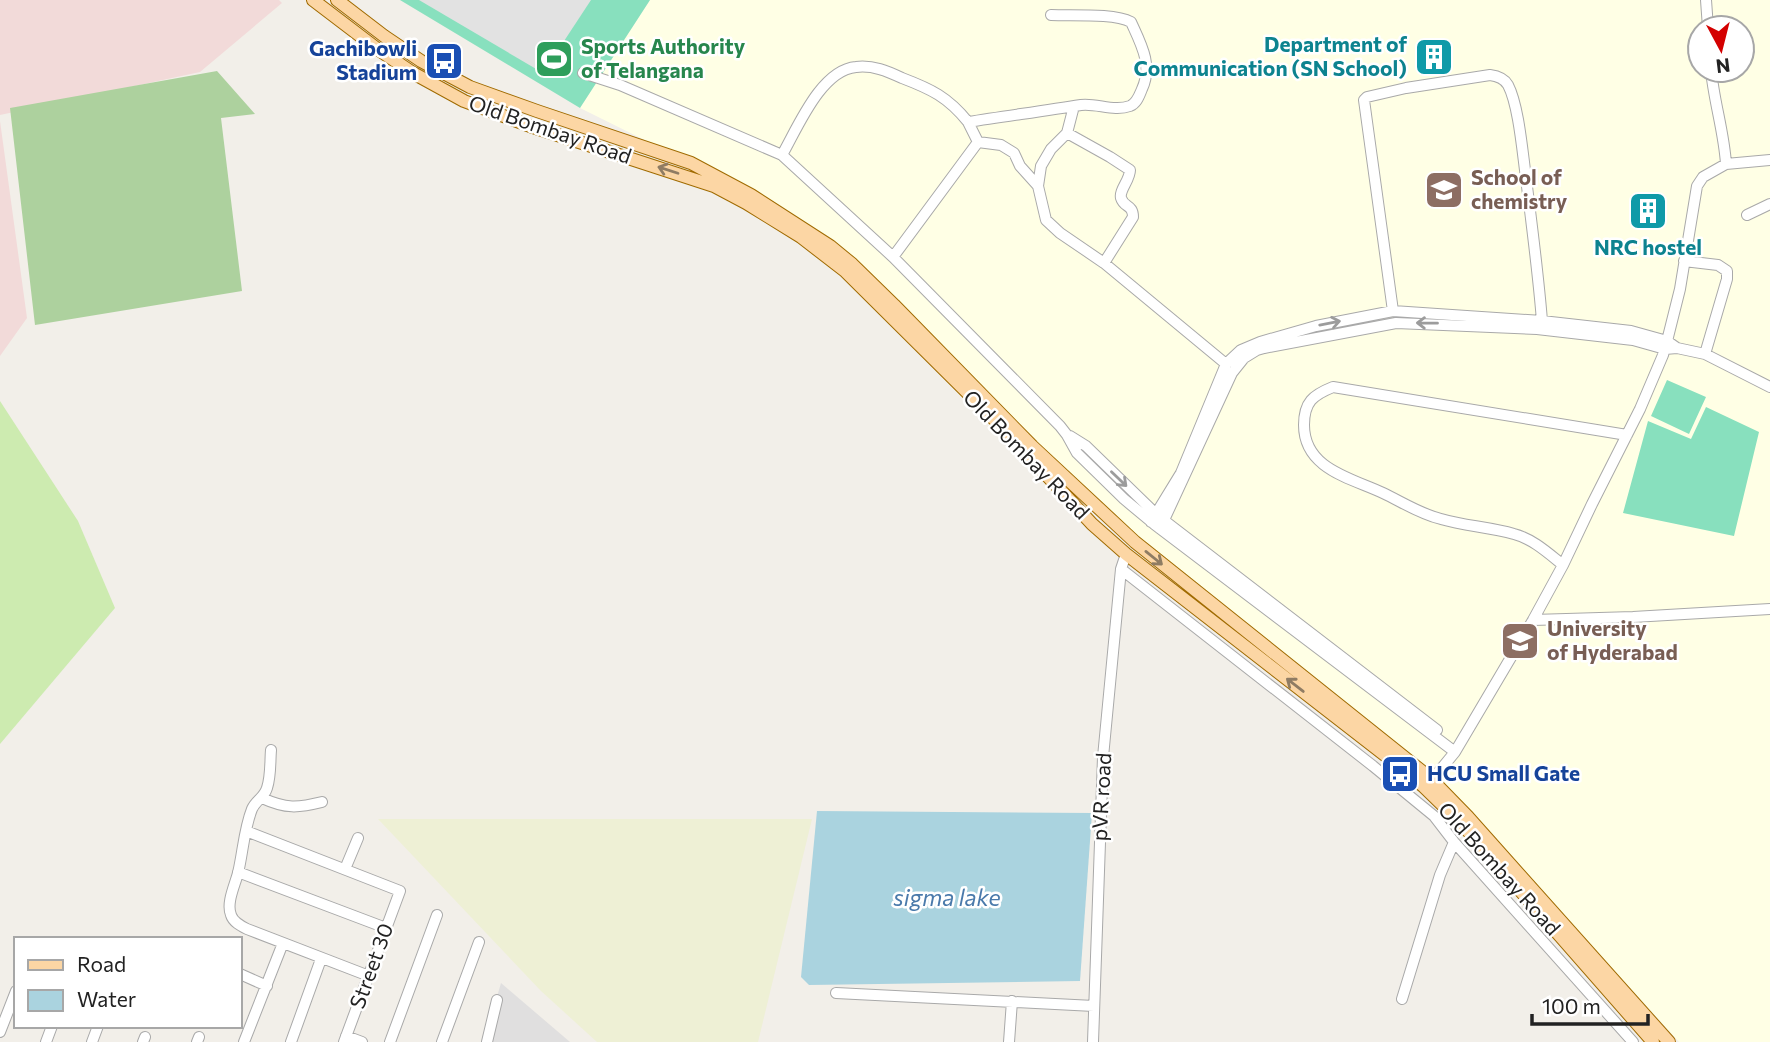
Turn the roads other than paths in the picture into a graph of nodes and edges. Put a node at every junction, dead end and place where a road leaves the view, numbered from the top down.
1 (313, 0) edge
2 (337, 0) edge
3 (1051, 15) dead end
4 (583, 73) dead end
5 (1713, 84) edge
6 (1074, 106) junction
7 (968, 122) junction
8 (1066, 133) junction
9 (978, 142) junction
10 (782, 155) junction
11 (1770, 160) edge
12 (1726, 164) junction
13 (1038, 186) junction
14 (1770, 204) edge
15 (1747, 215) dead end
16 (893, 257) junction
17 (1684, 261) junction
18 (1104, 263) junction
19 (1393, 311) junction
20 (1542, 321) junction
21 (1670, 346) junction
22 (1705, 354) junction
23 (1226, 364) junction
24 (1770, 387) edge
25 (1627, 435) junction
26 (1158, 521) junction
27 (1126, 554) junction
28 (1563, 565) junction
29 (1121, 569) junction
30 (1770, 610) edge
31 (1533, 620) junction
32 (1456, 749) junction
33 (271, 750) dead end
34 (1432, 780) junction
35 (262, 799) junction
36 (322, 802) dead end
37 (246, 831) junction
38 (358, 838) dead end
39 (1454, 842) junction
40 (345, 869) junction
41 (238, 872) junction
42 (437, 915) dead end
43 (386, 928) junction
44 (479, 942) dead end
45 (283, 943) junction
46 (321, 958) junction
47 (242, 975) edge
48 (369, 976) junction
49 (267, 986) junction
50 (836, 993) dead end
51 (14, 996) edge
52 (1402, 999) dead end
53 (497, 1000) dead end
54 (1012, 1002) junction
55 (1094, 1006) junction
56 (245, 1027) edge
57 (0, 1032) edge
58 (345, 1039) edge
59 (244, 1042) edge
60 (291, 1042) edge
61 (362, 1042) edge
62 (390, 1042) edge
63 (442, 1042) edge
64 (486, 1042) edge
65 (1009, 1042) edge
66 (1093, 1042) edge
67 (1633, 1042) edge
68 (1653, 1042) edge
69 (1669, 1042) edge

27 -> 1 main road, Old Bombay Road
2 -> 34 main road, Old Bombay Road
3 - 6 street
4 - 10 street
5 - 12 street
6 - 7 street
6 - 8 street
7 - 9 street
7 - 10 street
8 - 13 street
8 - 18 street
9 - 13 street
9 - 16 street
10 - 16 street
11 - 12 street
12 - 17 street
13 - 18 street
14 - 15 street
16 - 26 street
17 - 21 street
17 - 22 street
18 - 23 street
19 - 20 street
19 - 20 street
23 -> 19 street
20 - 21 street
21 - 22 street
21 - 25 street
21 -> 26 street
22 - 24 street
23 - 26 street
25 - 28 street
25 - 28 street
26 - 32 street
27 - 29 street, pVR road
68 -> 27 main road, Old Bombay Road
28 - 31 street
29 - 39 street
29 - 55 street, pVR road
30 - 31 street
31 - 32 street
32 - 34 street
33 - 35 street
34 - 69 main road, Old Bombay Road
35 - 36 street
35 - 37 street
37 - 40 street
37 - 41 street
38 - 40 street
39 - 52 street
39 - 67 street
40 - 43 street, Street 30
41 - 43 street
41 - 45 street
42 - 62 street
43 - 48 street, Street 30
44 - 63 street
45 - 46 street
45 - 49 street
46 - 48 street
46 - 60 street
47 - 49 street
48 - 58 street, Street 30
49 - 56 street
50 - 54 street
51 - 57 street
53 - 64 street
54 - 55 street
54 - 65 street
55 - 66 street, pVR road
56 - 59 street
58 - 61 street

